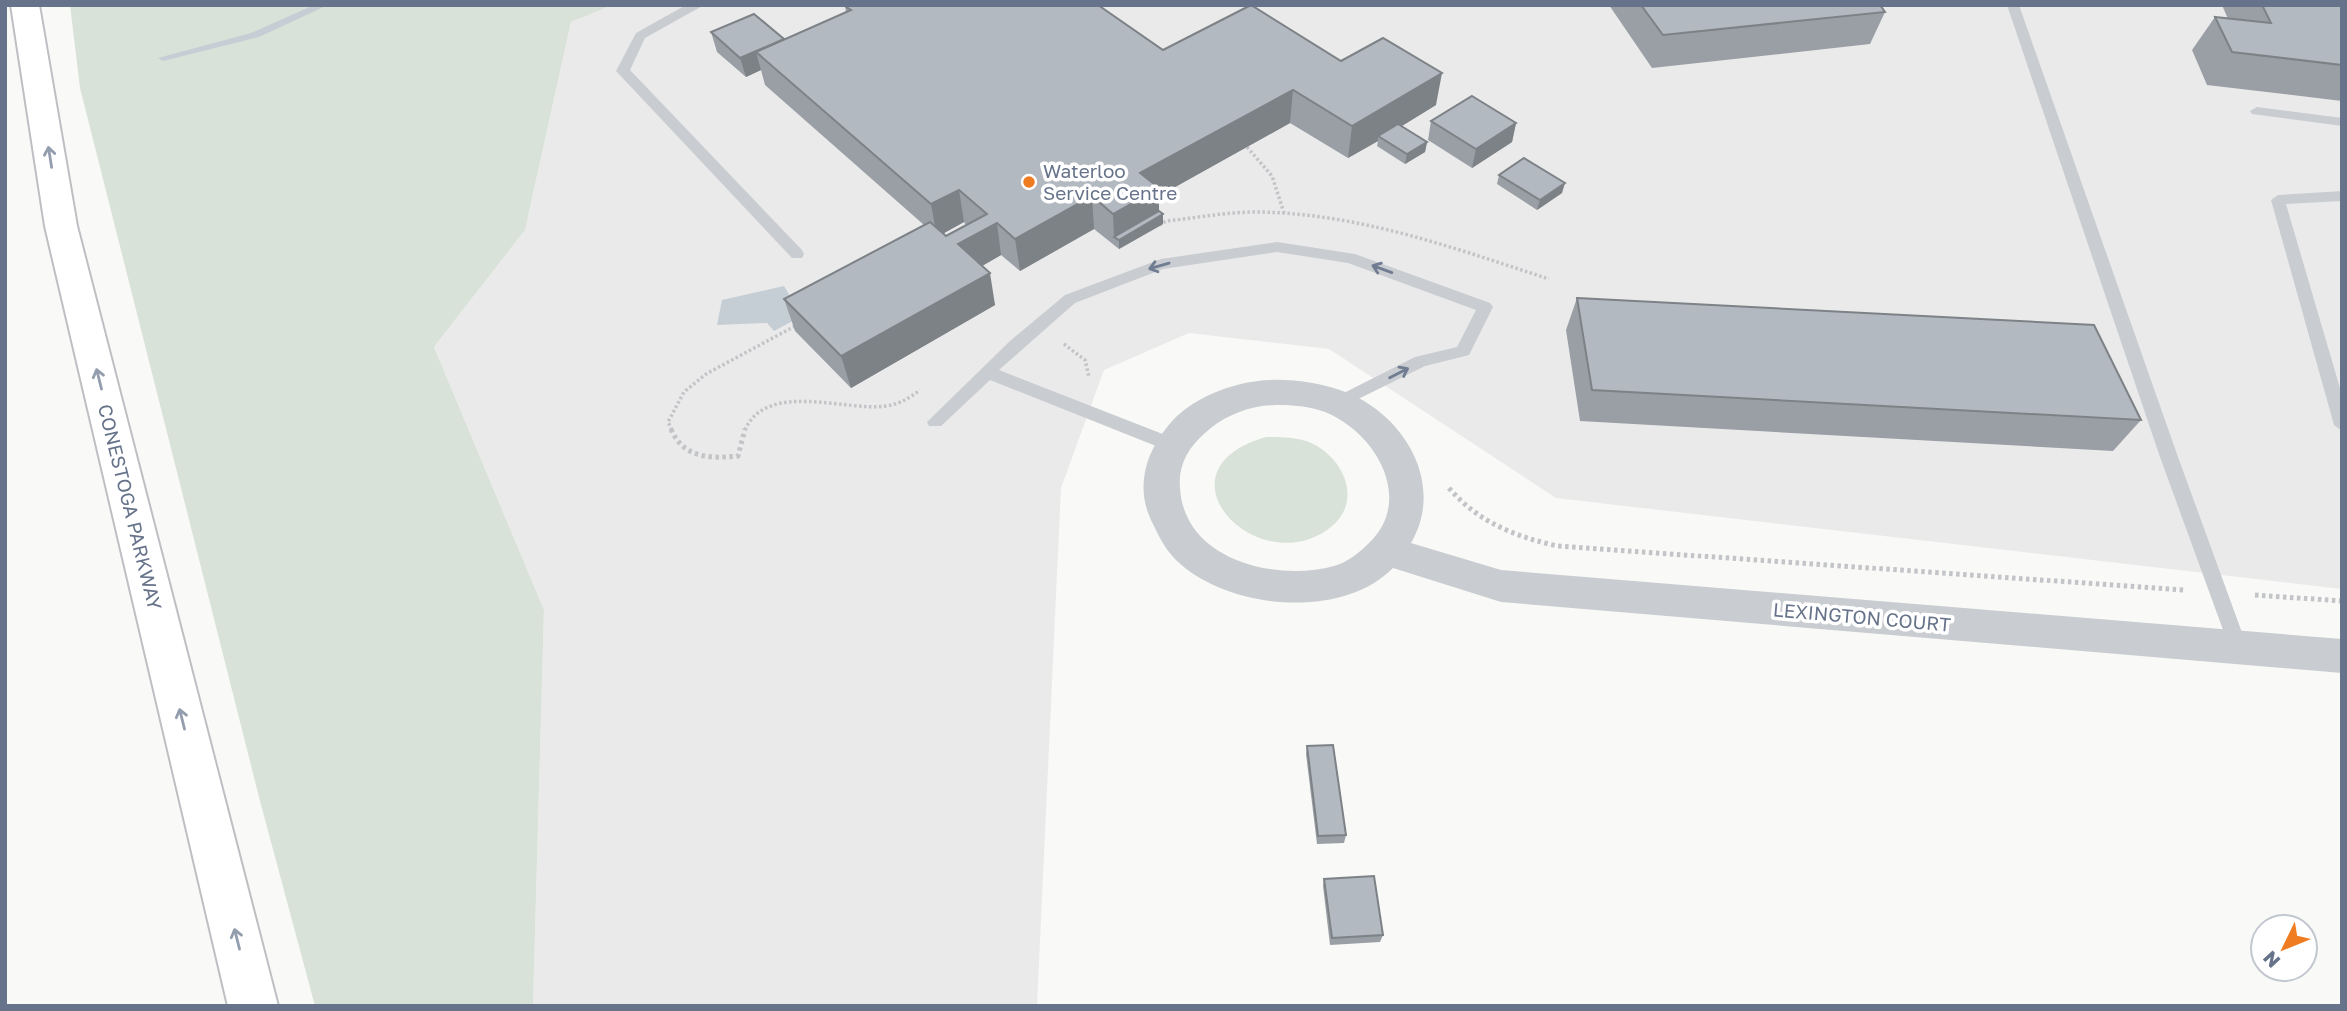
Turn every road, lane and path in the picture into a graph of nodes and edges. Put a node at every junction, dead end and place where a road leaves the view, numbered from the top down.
1 (25, 5) edge
2 (698, 5) edge
3 (2012, 5) edge
4 (2257, 111) dead end
5 (2342, 122) edge
6 (1247, 146) edge
7 (2342, 197) edge
8 (1284, 213) dead end
9 (797, 254) dead end
10 (803, 322) edge
11 (1057, 339) dead end
12 (987, 372) junction
13 (930, 384) dead end
14 (1093, 386) dead end
15 (1338, 403) junction
16 (935, 422) dead end
17 (2342, 425) edge
18 (1172, 445) junction
19 (1445, 481) dead end
20 (1387, 551) junction
21 (2218, 592) junction
22 (2342, 601) edge
23 (2239, 649) junction
24 (2342, 656) edge
25 (253, 1006) edge

25 -> 1 highway, CONESTOGA PARKWAY
2 - 9 lane
3 - 21 lane
4 - 5 lane
6 - 8 path
7 - 17 lane
10 - 13 path
11 - 14 path
15 -> 12 lane
12 - 16 lane
12 - 18 lane
15 - 18 street
15 - 20 street
18 - 20 street
19 - 21 path
20 - 23 street, LEXINGTON COURT
21 - 22 path
21 - 23 lane
23 - 24 street, LEXINGTON COURT

